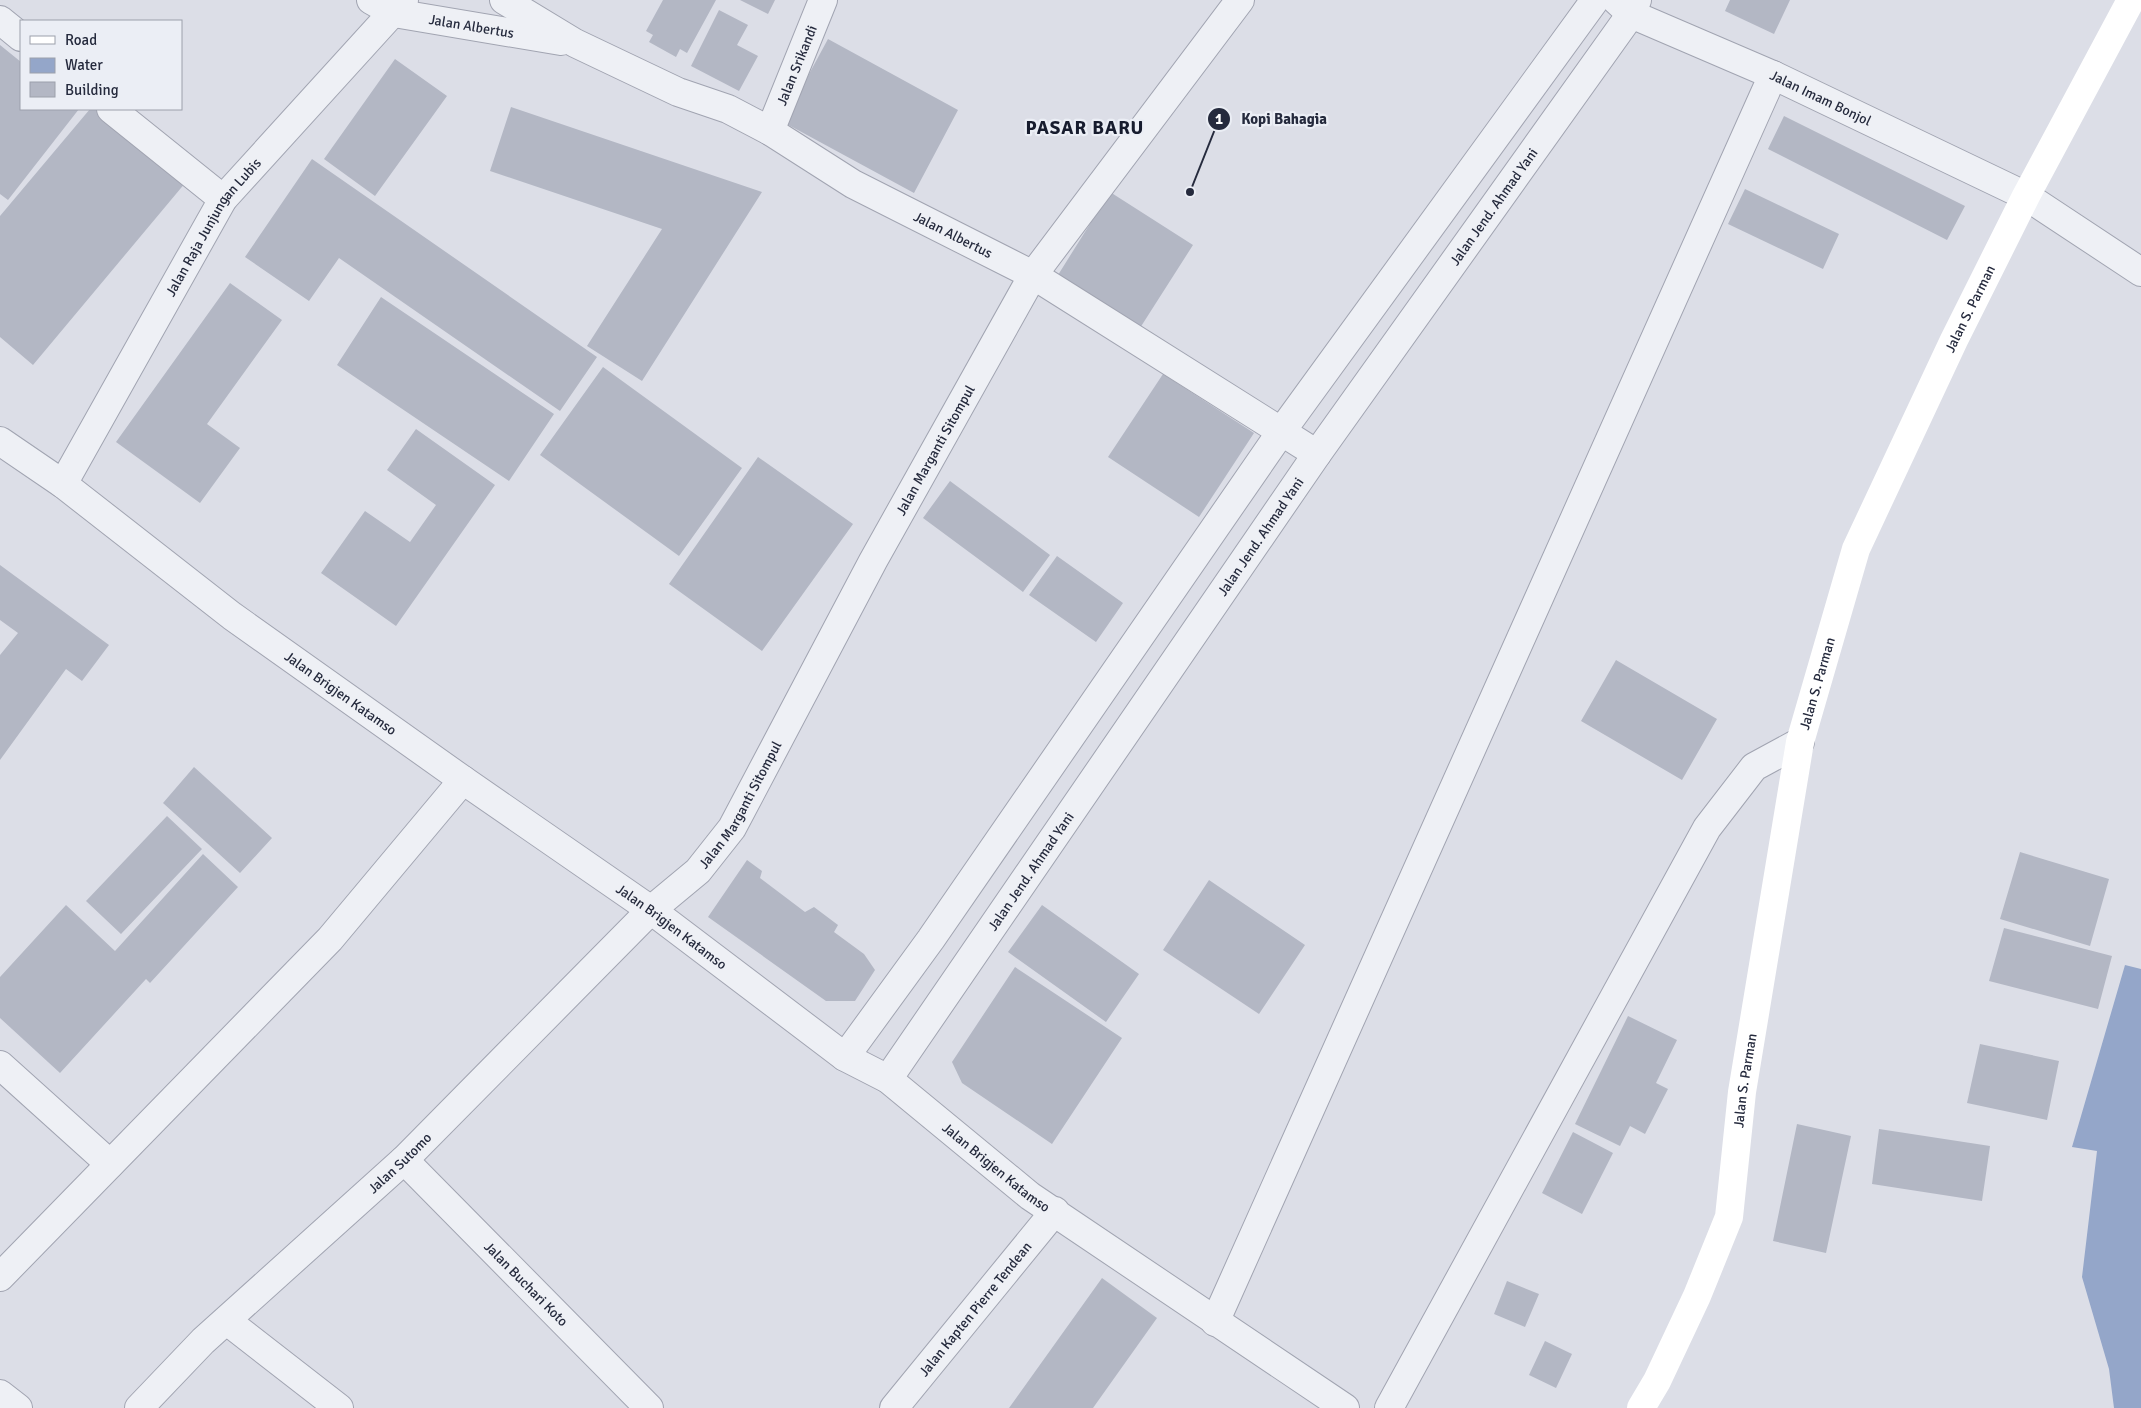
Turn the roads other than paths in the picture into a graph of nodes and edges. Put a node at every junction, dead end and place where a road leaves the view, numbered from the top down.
1 (504, 0) edge
2 (823, 0) edge
3 (1240, 0) edge
4 (1594, 0) edge
5 (2131, 0) edge
6 (390, 4) edge
7 (1628, 5) edge
8 (0, 20) edge
9 (20, 36) edge
10 (575, 43) junction
11 (1773, 76) junction
12 (112, 110) edge
13 (770, 131) junction
14 (2026, 196) junction
15 (222, 199) junction
16 (2141, 272) edge
17 (1033, 274) junction
18 (1281, 432) junction
19 (0, 441) edge
20 (1317, 454) junction
21 (63, 484) junction
22 (1800, 742) junction
23 (463, 780) junction
24 (651, 910) junction
25 (844, 1057) junction
26 (0, 1065) edge
27 (888, 1079) junction
28 (404, 1160) junction
29 (110, 1164) junction
30 (1055, 1211) junction
31 (0, 1277) edge
32 (227, 1321) junction
33 (1215, 1322) junction
34 (0, 1394) edge
35 (18, 1408) edge
36 (139, 1408) edge
37 (339, 1408) edge
38 (649, 1408) edge
39 (894, 1408) edge
40 (1345, 1408) edge
41 (1389, 1408) edge
42 (1641, 1408) edge

1 - 10 street, Jalan Albertus
2 - 13 street, Jalan Srikandi
3 - 17 street, Jalan Marganti Sitompul
4 - 18 street
5 - 14 main road, Jalan S. Parman
6 - 10 street, Jalan Albertus
6 - 15 street, Jalan Raja Junjungan Lubis
7 - 11 street, Jalan Imam Bonjol
7 - 20 street, Jalan Jend. Ahmad Yani
8 - 9 street
10 - 13 street, Jalan Albertus
11 - 14 street, Jalan Imam Bonjol
11 - 33 street
12 - 15 street
13 - 17 street, Jalan Albertus
14 - 16 street, Jalan Imam Bonjol
14 - 22 main road, Jalan S. Parman
15 - 21 street, Jalan Raja Junjungan Lubis
17 - 18 street, Jalan Albertus
17 - 24 street, Jalan Marganti Sitompul
18 - 20 street, Jalan Albertus
18 - 25 street
19 - 21 street, Jalan Brigjen Katamso
20 - 27 street, Jalan Jend. Ahmad Yani
21 - 23 street, Jalan Brigjen Katamso
22 - 41 street
22 - 42 main road, Jalan S. Parman
23 - 24 street, Jalan Brigjen Katamso
23 - 29 street
24 - 25 street, Jalan Brigjen Katamso
24 - 28 street, Jalan Sutomo
25 - 27 street, Jalan Brigjen Katamso
26 - 29 street
27 - 30 street, Jalan Brigjen Katamso
28 - 32 street, Jalan Sutomo
28 - 38 street, Jalan Buchari Koto
29 - 31 street
30 - 33 street, Jalan Brigjen Katamso
30 - 39 street, Jalan Kapten Pierre Tendean
32 - 36 street, Jalan Sutomo
32 - 37 street
33 - 40 street, Jalan Brigjen Katamso
34 - 35 street

